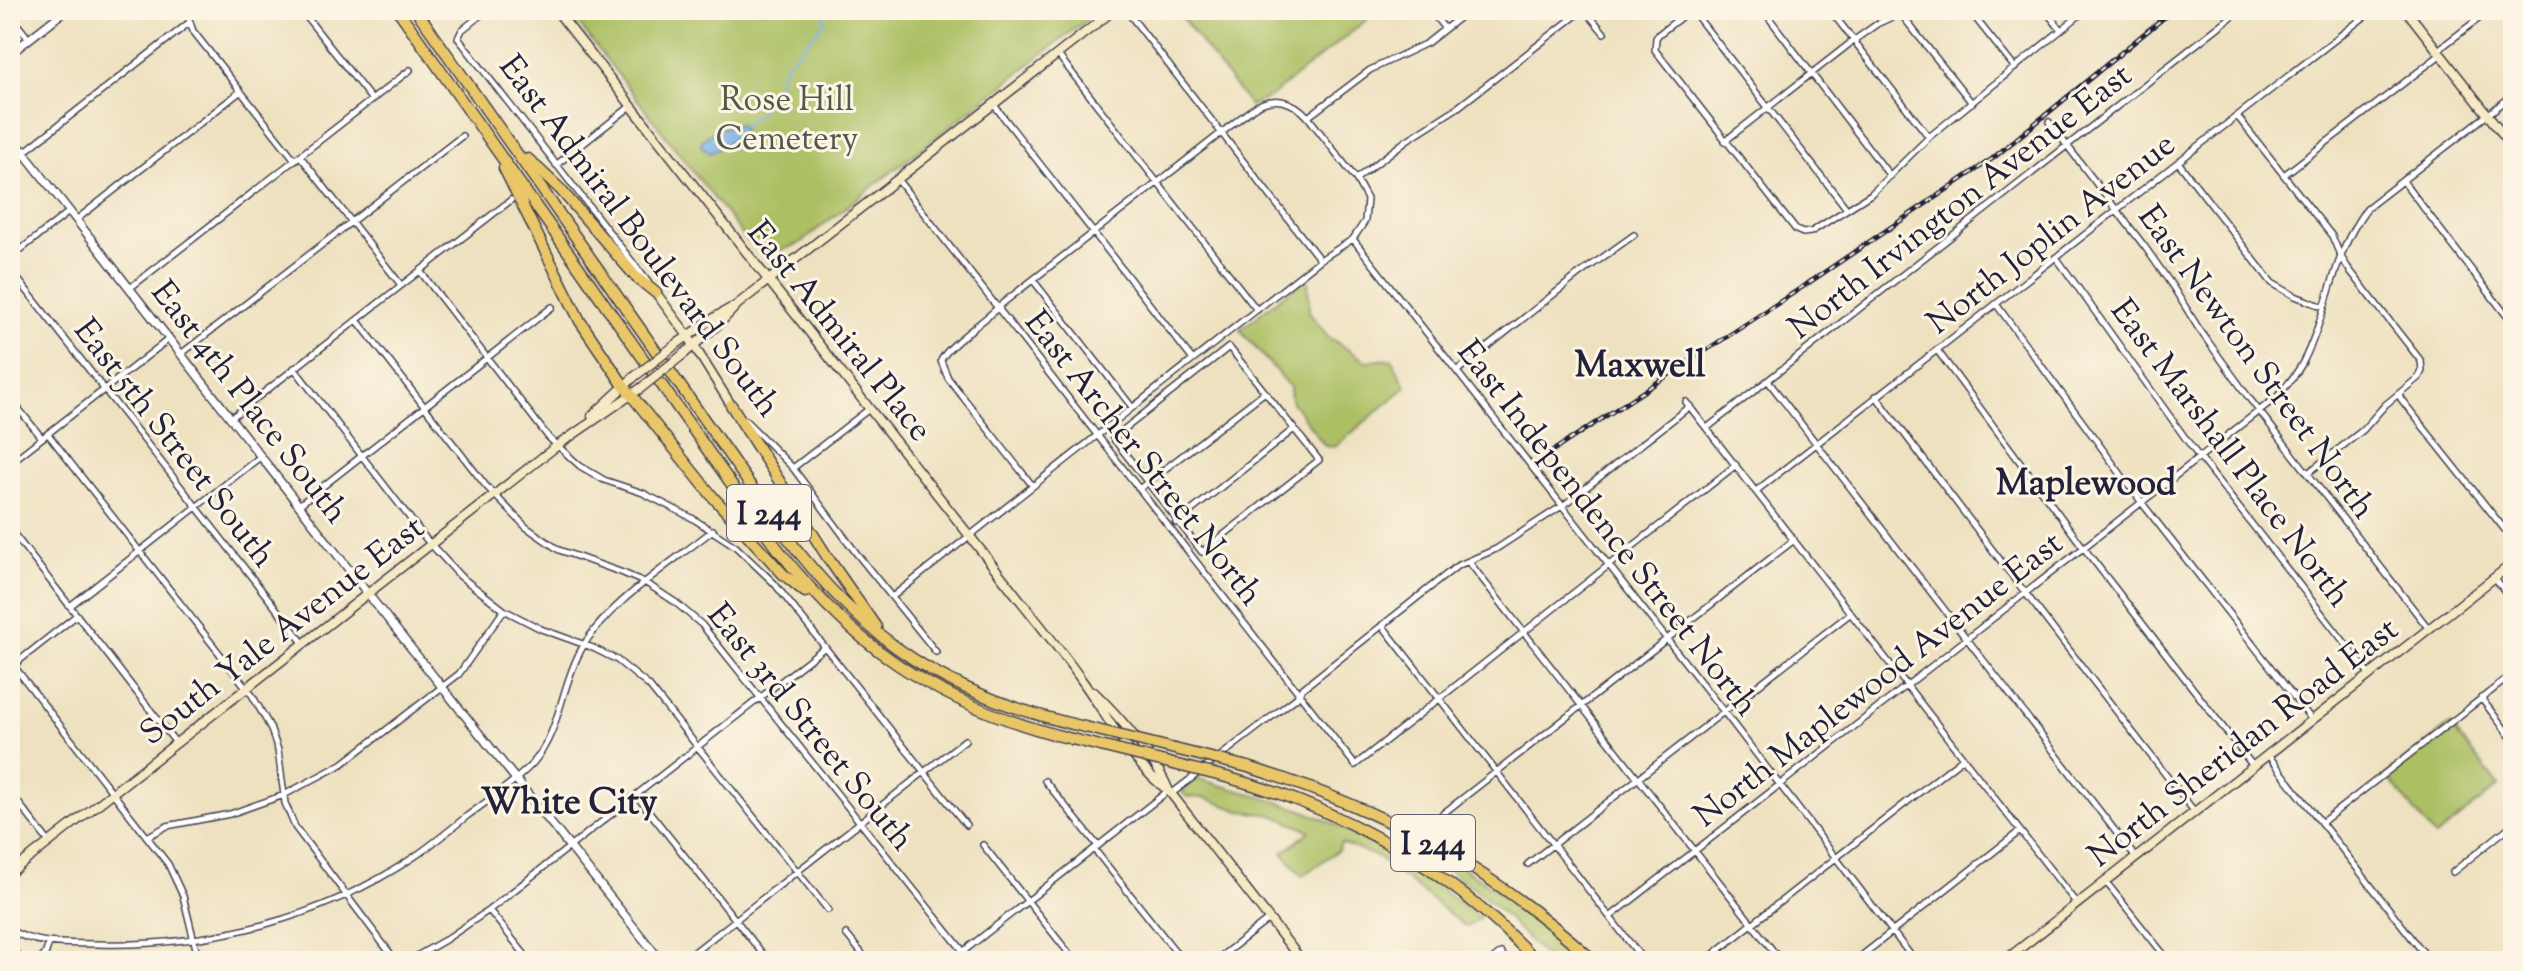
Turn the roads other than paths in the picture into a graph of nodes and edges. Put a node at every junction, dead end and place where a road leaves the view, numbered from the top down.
1 (66, 10) edge
2 (186, 10) edge
3 (301, 10) edge
4 (398, 10) edge
5 (416, 10) edge
6 (487, 10) edge
7 (556, 10) edge
8 (1114, 10) edge
9 (1126, 10) edge
10 (1430, 10) edge
11 (1469, 10) edge
12 (1584, 10) edge
13 (1691, 10) edge
14 (1763, 10) edge
15 (1830, 10) edge
16 (1969, 10) edge
17 (2045, 10) edge
18 (2086, 10) edge
19 (2240, 10) edge
20 (2373, 10) edge
21 (2406, 10) edge
22 (2490, 10) edge
23 (1903, 12) edge
24 (10, 15) edge
25 (190, 22) junction
26 (1445, 29) junction
27 (2061, 30) junction
28 (1604, 33) dead end
29 (29, 39) junction
30 (1853, 41) junction
31 (2439, 52) junction
32 (10, 54) edge
33 (1057, 54) junction
34 (2015, 68) junction
35 (410, 70) dead end
36 (1811, 75) junction
37 (241, 91) junction
38 (2513, 95) edge
39 (372, 100) junction
40 (1972, 103) junction
41 (993, 104) junction
42 (631, 106) junction
43 (1768, 107) junction
44 (2488, 115) junction
45 (2237, 116) junction
46 (1308, 117) junction
47 (2049, 122) dead end
48 (1221, 133) junction
49 (10, 135) edge
50 (462, 136) dead end
51 (1929, 137) junction
52 (1725, 141) junction
53 (494, 144) junction
54 (512, 144) junction
55 (2068, 146) junction
56 (2513, 147) edge
57 (22, 150) junction
58 (10, 156) edge
59 (297, 158) junction
60 (2178, 162) junction
61 (556, 165) junction
62 (2284, 175) junction
63 (1890, 176) junction
64 (897, 179) junction
65 (1356, 179) junction
66 (2403, 181) junction
67 (1157, 182) junction
68 (511, 200) dead end
69 (1847, 209) junction
70 (2118, 209) junction
71 (70, 211) junction
72 (76, 220) junction
73 (351, 221) junction
74 (1093, 232) junction
75 (1634, 235) dead end
76 (1353, 239) junction
77 (2340, 255) junction
78 (2056, 257) junction
79 (10, 258) edge
80 (1320, 260) junction
81 (10, 269) edge
82 (420, 271) junction
83 (1033, 280) junction
84 (767, 281) junction
85 (401, 285) junction
86 (130, 288) junction
87 (656, 293) junction
88 (1996, 304) junction
89 (552, 307) dead end
90 (734, 307) junction
91 (2324, 307) junction
92 (998, 308) junction
93 (1257, 310) junction
94 (357, 320) junction
95 (2513, 324) edge
96 (688, 336) junction
97 (169, 339) junction
98 (694, 346) junction
99 (1937, 350) junction
100 (181, 354) junction
101 (487, 359) junction
102 (1193, 360) junction
103 (294, 368) junction
104 (1457, 371) junction
105 (1768, 381) junction
106 (624, 386) junction
107 (105, 389) junction
108 (1265, 392) junction
109 (2399, 394) junction
110 (631, 396) junction
111 (1876, 396) junction
112 (10, 398) edge
113 (731, 405) junction
114 (425, 407) junction
115 (1132, 407) junction
116 (870, 408) junction
117 (2259, 411) junction
118 (231, 419) junction
119 (584, 426) junction
120 (1108, 426) junction
121 (1707, 428) junction
122 (1294, 429) junction
123 (48, 434) junction
124 (1097, 435) junction
125 (42, 438) junction
126 (1113, 438) junction
127 (1817, 444) junction
128 (558, 445) junction
129 (361, 456) junction
130 (260, 457) junction
131 (2200, 457) junction
132 (10, 463) edge
133 (1736, 465) junction
134 (793, 468) junction
135 (2308, 473) junction
136 (1148, 482) junction
137 (1032, 485) junction
138 (1139, 489) junction
139 (1756, 491) junction
140 (495, 495) junction
141 (2142, 503) junction
142 (299, 505) junction
143 (197, 506) junction
144 (1562, 506) junction
145 (1178, 521) junction
146 (1169, 528) junction
147 (10, 529) edge
148 (713, 530) junction
149 (969, 535) junction
150 (1794, 540) junction
151 (2513, 540) edge
152 (432, 544) junction
153 (2083, 547) junction
154 (140, 551) junction
155 (1469, 562) junction
156 (2513, 563) edge
157 (1609, 565) junction
158 (2494, 578) junction
159 (646, 583) junction
160 (2025, 593) junction
161 (368, 594) junction
162 (892, 597) junction
163 (2513, 602) edge
164 (70, 606) junction
165 (504, 610) junction
166 (1851, 613) junction
167 (77, 615) junction
168 (839, 619) junction
169 (1382, 625) junction
170 (2429, 629) junction
171 (1524, 632) junction
172 (884, 639) junction
173 (1666, 639) junction
174 (1966, 639) junction
175 (304, 644) junction
176 (584, 644) junction
177 (825, 647) junction
178 (936, 652) dead end
179 (11, 665) edge
180 (2513, 674) edge
181 (2370, 675) junction
182 (1907, 685) junction
183 (443, 687) junction
184 (247, 689) junction
185 (1299, 693) junction
186 (761, 697) junction
187 (1440, 698) junction
188 (2481, 698) junction
189 (1581, 706) junction
190 (1724, 712) junction
191 (2312, 720) junction
192 (965, 740) dead end
193 (2513, 740) edge
194 (176, 743) junction
195 (698, 746) junction
196 (2268, 755) junction
197 (1963, 758) junction
198 (2253, 766) junction
199 (1496, 772) junction
200 (925, 773) junction
201 (516, 779) junction
202 (1638, 779) junction
203 (1045, 781) dead end
204 (1780, 785) junction
205 (10, 792) edge
206 (113, 792) junction
207 (1170, 792) junction
208 (284, 795) junction
209 (636, 795) junction
210 (2195, 812) junction
211 (1436, 819) dead end
212 (861, 822) junction
213 (2321, 823) junction
214 (2513, 824) edge
215 (966, 825) dead end
216 (2020, 831) junction
217 (147, 837) junction
218 (49, 843) junction
219 (1553, 844) junction
220 (983, 845) dead end
221 (569, 847) junction
222 (1096, 847) junction
223 (1695, 851) junction
224 (1836, 858) junction
225 (2136, 858) junction
226 (1528, 864) dead end
227 (798, 872) junction
228 (2453, 872) dead end
229 (10, 873) edge
230 (2106, 881) junction
231 (346, 895) junction
232 (1027, 901) junction
233 (2077, 904) junction
234 (489, 910) junction
235 (828, 910) dead end
236 (1610, 917) junction
237 (1269, 919) junction
238 (735, 920) junction
239 (1752, 924) junction
240 (10, 930) edge
241 (1893, 931) junction
242 (846, 934) dead end
243 (194, 939) junction
244 (49, 943) junction
245 (10, 946) edge
246 (963, 951) junction
247 (762, 953) dead end
248 (22, 961) edge
249 (38, 961) edge
250 (199, 961) edge
251 (396, 961) edge
252 (408, 961) edge
253 (530, 961) edge
254 (661, 961) edge
255 (683, 961) edge
256 (868, 961) edge
257 (951, 961) edge
258 (971, 961) edge
259 (1075, 961) edge
260 (1183, 961) edge
261 (1215, 961) edge
262 (1302, 961) edge
263 (1491, 961) edge
264 (1507, 961) edge
265 (1536, 961) edge
266 (1594, 961) edge
267 (1644, 961) edge
268 (1705, 961) edge
269 (1781, 961) edge
270 (1855, 961) edge
271 (1915, 961) edge
272 (2004, 961) edge
273 (2169, 961) edge
274 (2430, 961) edge

1 - 29 street
2 - 25 street
3 - 39 street
4 - 53 highway, I 244
5 - 54 highway, I 244
6 - 61 street, East Admiral Boulevard South
7 - 42 main road, East Admiral Place
8 - 33 main road, South Yale Avenue East
9 - 48 street
10 - 26 street
11 - 26 street
12 - 28 street
12 - 65 street
13 - 43 street
13 - 52 street
14 - 36 street
15 - 30 street
16 - 34 street
17 - 27 street
18 - 27 street
19 - 55 street, North Irvington Avenue East
20 - 45 street, North Joplin Avenue
21 - 31 main road
22 - 31 street
23 - 30 street
23 - 40 street
24 - 29 street
25 - 37 street
25 - 57 street
26 - 46 street
27 - 34 street
29 - 32 street
30 - 36 street
30 - 51 street
31 - 44 main road
31 - 62 street
33 - 41 main road, South Yale Avenue East
33 - 67 street
34 - 40 street
35 - 39 street
36 - 43 street
36 - 63 street
37 - 59 street
37 - 72 street
38 - 44 street, North Maplewood Avenue East
39 - 59 street
40 - 51 street
41 - 64 main road, South Yale Avenue East
41 - 74 street
42 - 61 street
42 - 84 main road, East Admiral Place
43 - 52 street
43 - 69 street
44 - 56 main road
44 - 66 street, North Maplewood Avenue East
45 - 60 street, North Joplin Avenue
45 - 62 street
46 - 48 street
46 - 65 street
47 - 55 street, East Newton Street North
48 - 67 street
48 - 80 street
49 - 57 street, East 4th Place South
50 - 73 street
51 - 63 street
52 - 69 street
53 - 106 highway
53 - 168 highway, I 244
54 - 87 highway
54 - 172 highway, I 244
55 - 70 street, East Newton Street North
55 - 105 street, North Irvington Avenue East
57 - 58 street
57 - 71 street, East 4th Place South
59 - 73 street
59 - 86 street
60 - 70 street, North Joplin Avenue
60 - 91 street
61 - 87 street, East Admiral Boulevard South
62 - 77 street
63 - 69 street
64 - 84 main road, South Yale Avenue East
64 - 92 street, East Archer Street North
65 - 76 street
66 - 77 street, North Maplewood Avenue East
66 - 95 street
67 - 74 street
67 - 93 street
68 - 82 street
70 - 78 street, North Joplin Avenue
70 - 117 street, East Newton Street North
71 - 72 street, East 4th Place South
71 - 79 street
72 - 86 street, East 4th Place South
73 - 85 street
73 - 100 street
74 - 83 street
74 - 102 street
75 - 104 street
76 - 80 street
76 - 104 street, East Independence Street North
77 - 91 street, North Maplewood Avenue East
77 - 109 street
78 - 88 street, North Joplin Avenue
78 - 131 street, East Marshall Place North
80 - 93 street
81 - 107 street, East 5th Street South
82 - 85 street
82 - 101 street
83 - 92 street
83 - 115 street
84 - 90 main road, South Yale Avenue East
84 - 116 main road, East Admiral Place
85 - 94 street
86 - 97 street, East 4th Place South
87 - 96 main road, East Admiral Boulevard South
88 - 99 street, North Joplin Avenue
88 - 141 street
89 - 101 street
90 - 96 main road, South Yale Avenue East
90 - 98 main road, South Yale Avenue East
91 - 117 street, North Maplewood Avenue East
92 - 124 street, East Archer Street North
92 - 137 street
93 - 102 street
94 - 103 street
94 - 114 street, East 3rd Street South
96 - 98 main road, East Admiral Boulevard South
96 - 106 main road, South Yale Avenue East, bridge
97 - 100 street, East 4th Place South
97 - 107 street
98 - 110 main road, South Yale Avenue East, bridge
98 - 113 main road, East Admiral Boulevard South
99 - 111 street, North Joplin Avenue
99 - 153 street
100 - 118 street, East 4th Place South
101 - 114 street
101 - 128 street
102 - 115 street
103 - 118 street
103 - 129 street
104 - 144 street, East Independence Street North
105 - 121 street, North Irvington Avenue East
105 - 127 street
106 - 110 highway
106 - 119 main road, South Yale Avenue East
107 - 123 street
107 - 143 street, East 5th Street South
108 - 122 street
108 - 126 street
108 - 136 street
109 - 135 street
109 - 151 street
110 - 119 main road, South Yale Avenue East
110 - 168 highway
111 - 127 street, North Joplin Avenue
111 - 160 street
112 - 125 street
113 - 134 street, East Admiral Boulevard South
113 - 172 highway
114 - 129 street
114 - 140 street, East 3rd Street South
115 - 120 street
116 - 134 street
116 - 149 main road, East Admiral Place
117 - 131 street, North Maplewood Avenue East
117 - 135 street, East Newton Street North
118 - 130 street, East 4th Place South
119 - 128 main road, South Yale Avenue East
120 - 124 street
120 - 126 street, East Archer Street North
121 - 133 street
121 - 144 street
122 - 145 street
122 - 145 street, East Archer Street North
123 - 125 street
123 - 154 street
124 - 137 street
124 - 138 street, East Archer Street North
125 - 132 street
126 - 136 street, East Archer Street North
127 - 139 street, North Joplin Avenue
127 - 174 street
128 - 140 main road, South Yale Avenue East
128 - 148 street
129 - 142 street
129 - 152 street
130 - 142 street, East 4th Place South
130 - 143 street
131 - 141 street, North Maplewood Avenue East
131 - 181 street, East Marshall Place North
133 - 139 street
133 - 157 street
134 - 162 street, East Admiral Boulevard South
135 - 170 street, East Newton Street North
136 - 138 street
136 - 145 street, East Archer Street North
137 - 149 street
138 - 146 street, East Archer Street North
139 - 150 street
140 - 152 main road, South Yale Avenue East
140 - 159 street, East 3rd Street South
141 - 153 street, North Maplewood Avenue East
141 - 191 street
142 - 161 street, East 4th Place South
143 - 154 street
143 - 175 street, East 5th Street South
144 - 155 street
144 - 157 street, East Independence Street North
145 - 146 street
146 - 185 street, East Archer Street North
147 - 164 street
148 - 159 street
148 - 177 street
149 - 162 street
149 - 207 main road, East Admiral Place
150 - 166 street
150 - 173 street
152 - 161 main road, South Yale Avenue East
152 - 165 street
153 - 160 street, North Maplewood Avenue East
153 - 198 street
154 - 164 street
154 - 184 street
155 - 169 street
155 - 171 street
156 - 158 main road, North Sheridan Road East
157 - 171 street
157 - 173 street, East Independence Street North
158 - 163 street
158 - 170 main road, North Sheridan Road East
159 - 176 street
159 - 186 street, East 3rd Street South
160 - 174 street, North Maplewood Avenue East
160 - 210 street
161 - 175 main road, South Yale Avenue East
161 - 183 street, East 4th Place South
162 - 178 street, East Admiral Boulevard South
164 - 167 street
165 - 176 street
165 - 183 street
166 - 182 street
166 - 190 street
167 - 179 street
167 - 194 street
168 - 265 highway, I 244, bridge
169 - 185 street
169 - 187 street
170 - 181 main road, North Sheridan Road East
171 - 187 street
171 - 189 street
172 - 266 highway, I 244, bridge
173 - 189 street
173 - 190 street, East Independence Street North
174 - 182 street, North Maplewood Avenue East
174 - 225 street
175 - 184 main road, South Yale Avenue East
176 - 195 street
176 - 201 street
177 - 186 street
177 - 200 street
179 - 206 street
180 - 188 street
181 - 191 main road, North Sheridan Road East
182 - 197 street
182 - 204 street, North Maplewood Avenue East
183 - 201 street, East 4th Place South
183 - 208 street
184 - 194 main road, South Yale Avenue East
184 - 208 street
185 - 187 street, East Archer Street North
185 - 207 street
186 - 195 street
186 - 212 street, East 3rd Street South
187 - 199 street
188 - 193 street
188 - 213 street
189 - 199 street
189 - 202 street
190 - 202 street
190 - 204 street, East Independence Street North
191 - 196 main road, North Sheridan Road East
192 - 200 street
194 - 206 main road, South Yale Avenue East
195 - 209 street
195 - 227 street
196 - 198 main road, North Sheridan Road East
196 - 213 street
197 - 216 street
197 - 224 street
198 - 210 main road, North Sheridan Road East
199 - 211 street
199 - 219 street
200 - 212 street
200 - 215 street
201 - 221 street, East 4th Place South
201 - 231 street
202 - 219 street
202 - 223 street
203 - 222 street
204 - 223 street, North Maplewood Avenue East
204 - 224 street, East Independence Street North
205 - 218 street
206 - 217 street
206 - 218 main road, South Yale Avenue East
207 - 222 street
207 - 237 main road
208 - 217 street
208 - 231 street
209 - 221 street
209 - 238 street
210 - 225 main road, North Sheridan Road East
212 - 227 street
212 - 246 street, East 3rd Street South
213 - 274 street
214 - 228 street
216 - 233 street
216 - 241 street
217 - 243 street
218 - 229 main road, South Yale Avenue East
219 - 226 street
219 - 236 street
220 - 232 street
221 - 234 street
221 - 254 street, East 4th Place South
222 - 232 street
222 - 260 street
223 - 236 street, North Maplewood Avenue East
223 - 239 street
224 - 239 street
224 - 241 street, East Independence Street North
225 - 230 main road, North Sheridan Road East
227 - 235 street
227 - 238 street
230 - 233 main road, North Sheridan Road East
230 - 273 street
231 - 243 street
231 - 251 street
232 - 246 street
232 - 259 street
233 - 272 main road, North Sheridan Road East
234 - 252 street
234 - 253 street
236 - 267 street
237 - 261 street
237 - 262 main road
238 - 247 street
238 - 255 street
239 - 268 street
239 - 269 street
240 - 244 street
241 - 270 street
241 - 271 street, East Independence Street North
242 - 256 street
243 - 244 street
243 - 250 street
244 - 249 street
245 - 248 street
246 - 257 street
246 - 258 street, East 3rd Street South
263 - 264 street

